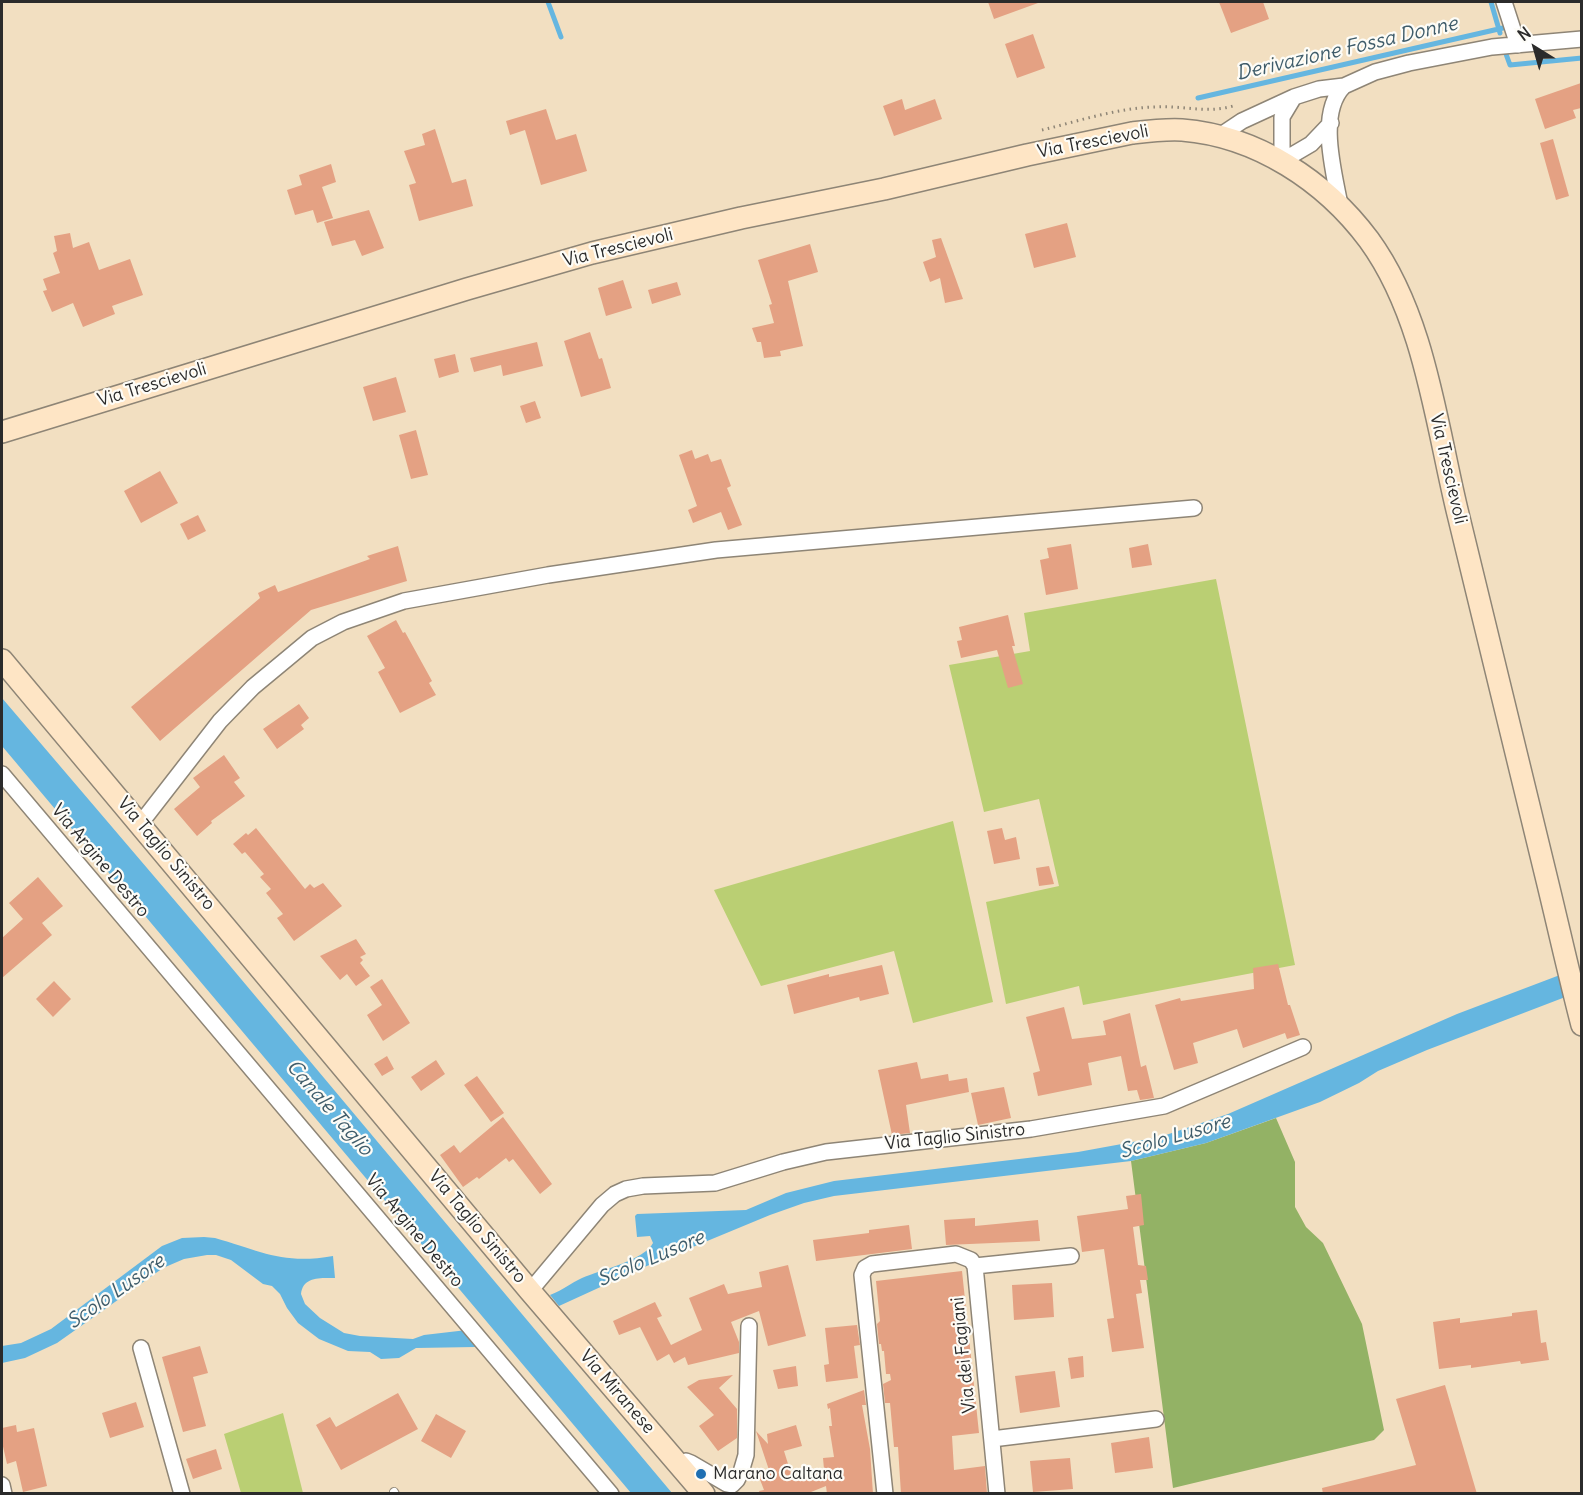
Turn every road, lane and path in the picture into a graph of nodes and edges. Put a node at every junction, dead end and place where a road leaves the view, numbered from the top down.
1 (1504, 2) edge
2 (1581, 39) edge
3 (1518, 45) junction
4 (1344, 86) junction
5 (1294, 97) junction
6 (1331, 123) junction
7 (1218, 137) junction
8 (1282, 161) junction
9 (1340, 205) junction
10 (2, 432) edge
11 (1194, 508) dead end
12 (2, 660) edge
13 (2, 774) edge
14 (139, 822) junction
15 (1581, 1023) edge
16 (1303, 1047) dead end
17 (1071, 1256) dead end
18 (975, 1266) junction
19 (530, 1291) junction
20 (749, 1326) dead end
21 (141, 1348) dead end
22 (1156, 1419) dead end
23 (992, 1439) junction
24 (681, 1465) junction
25 (2, 1485) edge
26 (4, 1494) edge
27 (183, 1494) edge
28 (611, 1494) edge
29 (704, 1494) edge
30 (885, 1494) edge
31 (997, 1494) edge

1 - 3 street
2 - 3 street
3 - 4 street
4 - 5 street
4 - 6 street
5 - 7 street
5 - 8 street
6 - 8 street
6 - 9 street
7 - 8 main road, Via Trescievoli
7 - 10 main road, Via Trescievoli
8 - 9 main road, Via Trescievoli
9 - 15 main road, Via Trescievoli
11 - 14 street
12 - 14 main road, Via Taglio Sinistro
13 - 28 street, Via Argine Destro
14 - 19 main road, Via Taglio Sinistro
16 - 19 street, Via Taglio Sinistro
17 - 18 street
18 - 23 street, Via dei Fagiani
18 - 30 street
19 - 24 main road, Via Miranese
20 - 24 street
21 - 27 street
22 - 23 street
23 - 31 street, Via dei Fagiani
24 - 29 main road, Via Miranese
25 - 26 street

